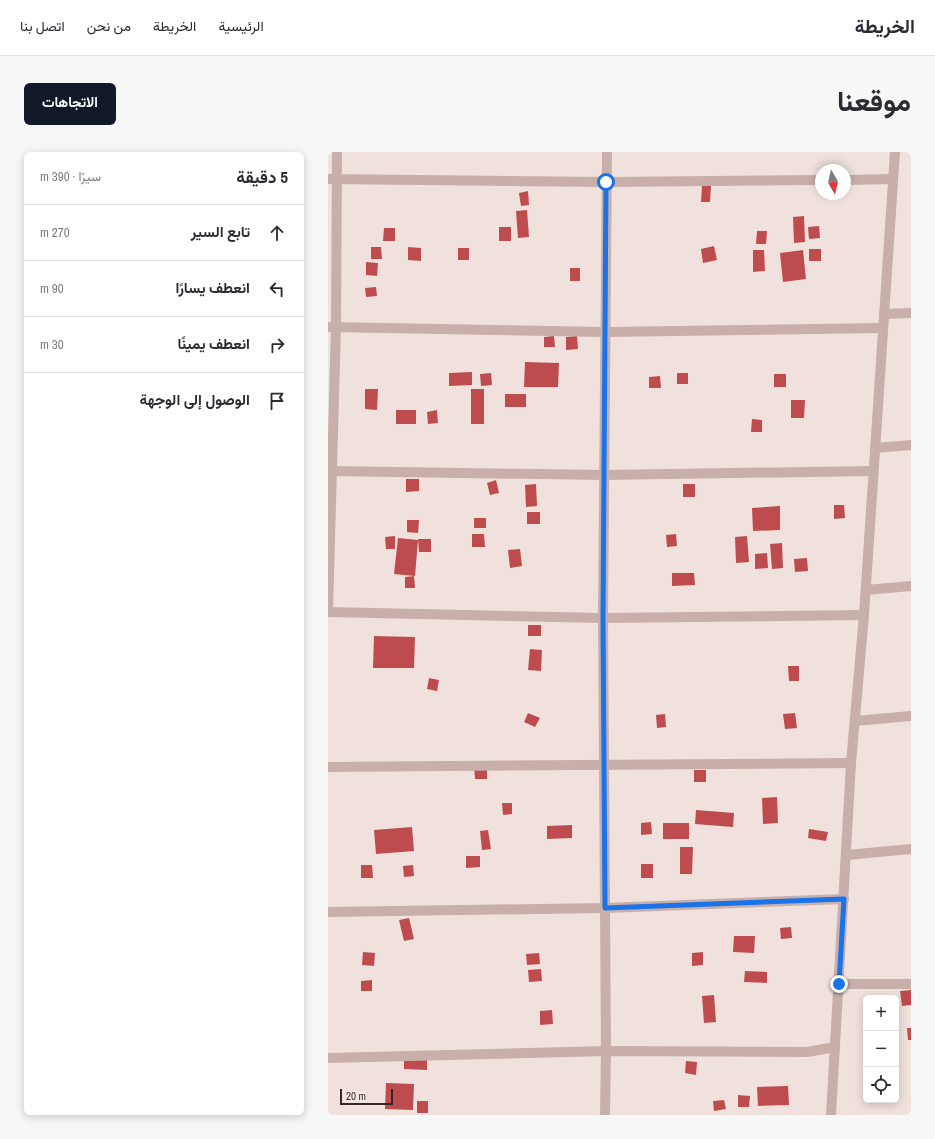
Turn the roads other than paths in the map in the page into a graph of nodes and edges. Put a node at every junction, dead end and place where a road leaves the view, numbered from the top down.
1 (337, 152) edge
2 (607, 152) edge
3 (895, 152) edge
4 (333, 179) edge
5 (893, 179) junction
6 (815, 180) edge
7 (851, 180) edge
8 (606, 182) junction
9 (911, 313) edge
10 (884, 314) junction
11 (332, 327) edge
12 (883, 328) junction
13 (605, 332) junction
14 (911, 446) edge
15 (875, 448) junction
16 (330, 471) edge
17 (873, 472) junction
18 (603, 475) junction
19 (911, 586) edge
20 (866, 590) junction
21 (328, 611) edge
22 (864, 615) junction
23 (603, 618) junction
24 (911, 716) edge
25 (855, 721) junction
26 (851, 763) junction
27 (604, 765) junction
28 (328, 767) edge
29 (911, 849) edge
30 (847, 855) junction
31 (844, 899) junction
32 (605, 908) junction
33 (328, 912) edge
34 (839, 984) junction
35 (911, 984) edge
36 (835, 1047) junction
37 (606, 1051) junction
38 (328, 1058) edge
39 (605, 1115) edge
40 (831, 1115) edge

1 - 4 street
2 - 8 street
3 - 5 street
4 - 8 street
4 - 11 street
5 - 7 street
5 - 10 street
6 - 8 street
8 - 13 street
9 - 10 street
10 - 12 street
11 - 13 street
11 - 16 street
12 - 13 street
12 - 15 street
13 - 18 street
14 - 15 street
15 - 17 street
16 - 18 street
16 - 21 street
17 - 18 street
17 - 20 street
18 - 23 street
19 - 20 street
20 - 22 street
21 - 23 street
22 - 23 street
22 - 25 street
23 - 27 street
24 - 25 street
25 - 26 street
26 - 27 street
26 - 30 street
27 - 28 street
27 - 32 street
29 - 30 street
30 - 31 street
31 - 32 street
31 - 34 street
32 - 33 street
32 - 37 street
34 - 35 street
34 - 36 street
36 - 37 street
36 - 40 street
37 - 38 street
37 - 39 street

